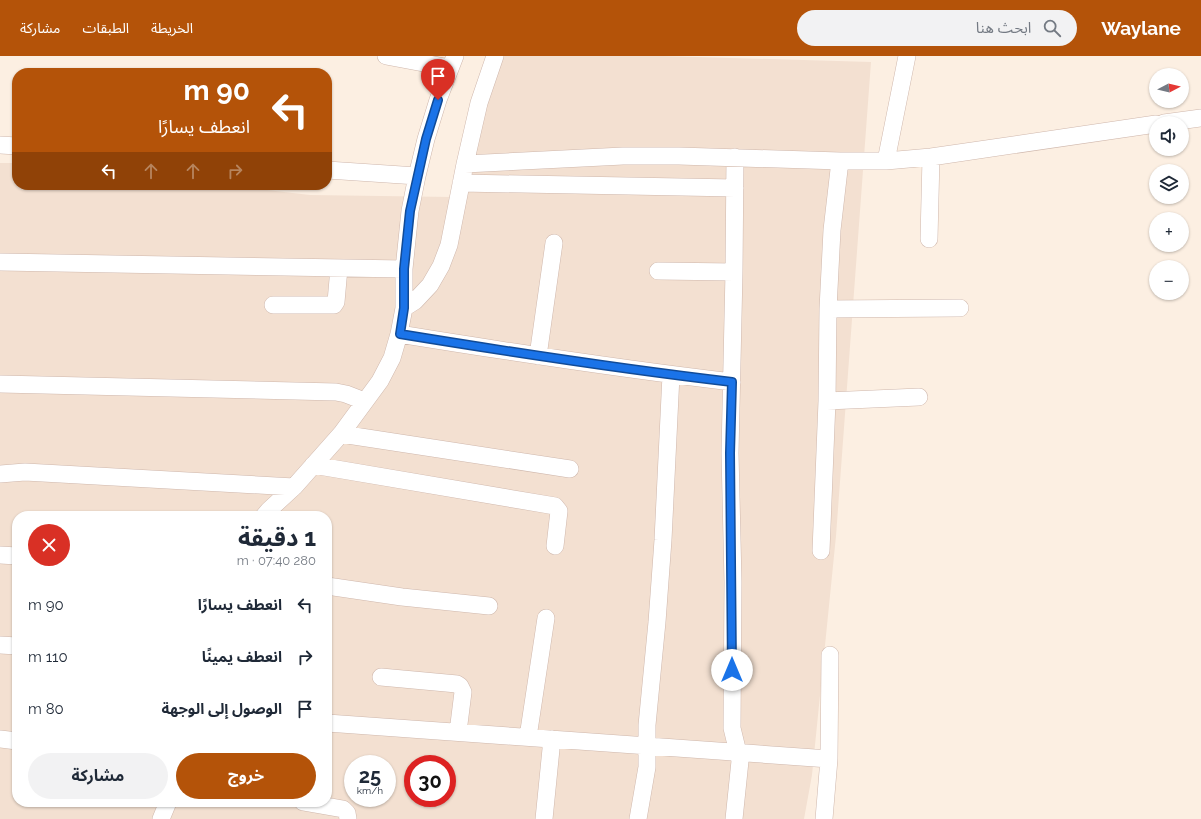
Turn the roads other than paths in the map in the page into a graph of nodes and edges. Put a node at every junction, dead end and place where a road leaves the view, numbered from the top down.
1 (386, 56) edge
2 (495, 56) edge
3 (907, 56) edge
4 (452, 62) edge
5 (1201, 118) edge
6 (1189, 120) edge
7 (1149, 125) edge
8 (0, 145) edge
9 (12, 146) edge
10 (735, 157) junction
11 (931, 157) junction
12 (840, 161) junction
13 (886, 161) junction
14 (464, 164) junction
15 (332, 170) edge
16 (417, 176) junction
17 (461, 183) junction
18 (735, 188) junction
19 (929, 239) dead end
20 (554, 243) dead end
21 (0, 262) edge
22 (339, 268) junction
23 (404, 269) junction
24 (658, 271) dead end
25 (734, 272) junction
26 (273, 305) dead end
27 (404, 308) junction
28 (960, 308) dead end
29 (828, 309) junction
30 (400, 334) junction
31 (538, 356) junction
32 (671, 375) junction
33 (732, 382) junction
34 (0, 384) edge
35 (919, 397) dead end
36 (827, 400) junction
37 (364, 401) junction
38 (341, 434) junction
39 (313, 466) junction
40 (570, 469) dead end
41 (0, 474) edge
42 (294, 487) junction
43 (268, 511) edge
44 (555, 546) dead end
45 (821, 551) dead end
46 (0, 555) edge
47 (12, 556) edge
48 (332, 587) edge
49 (489, 606) dead end
50 (546, 618) dead end
51 (0, 645) edge
52 (12, 646) edge
53 (830, 654) dead end
54 (380, 677) dead end
55 (332, 723) edge
56 (458, 732) junction
57 (528, 737) junction
58 (0, 739) edge
59 (552, 739) junction
60 (12, 740) edge
61 (648, 746) junction
62 (739, 753) junction
63 (829, 759) junction
64 (166, 807) edge
65 (332, 807) edge
66 (161, 819) edge
67 (348, 819) edge
68 (544, 819) edge
69 (638, 819) edge
70 (734, 819) edge
71 (824, 819) edge

1 - 4 street
2 - 14 street
3 - 13 street
4 - 16 street
5 - 6 street
7 - 11 street
8 - 9 street
10 - 12 street
10 - 14 street
10 - 18 street
11 - 13 street
11 - 19 street
12 - 13 street
12 - 29 street
14 - 17 street
15 - 16 street
16 - 23 street
17 - 18 street
17 - 27 street
18 - 25 street
20 - 31 street
21 - 22 street
22 - 23 street
22 - 26 street
23 - 27 street
24 - 25 street
25 - 33 street
27 - 30 street
28 - 29 street
29 - 36 street
30 - 31 street
30 - 37 street
31 - 32 street
32 - 33 street
32 - 61 street
33 - 62 street
34 - 37 street
35 - 36 street
36 - 45 street
37 - 38 street
38 - 39 street
38 - 40 street
39 - 42 street
39 - 44 street
41 - 42 street
42 - 43 street
46 - 47 street
48 - 49 street
50 - 57 street
51 - 52 street
53 - 63 street
54 - 56 street
55 - 56 street
56 - 57 street
57 - 59 street
58 - 60 street
59 - 61 street
59 - 68 street
61 - 62 street
61 - 69 street
62 - 63 street
62 - 70 street
63 - 71 street
64 - 66 street
65 - 67 street

